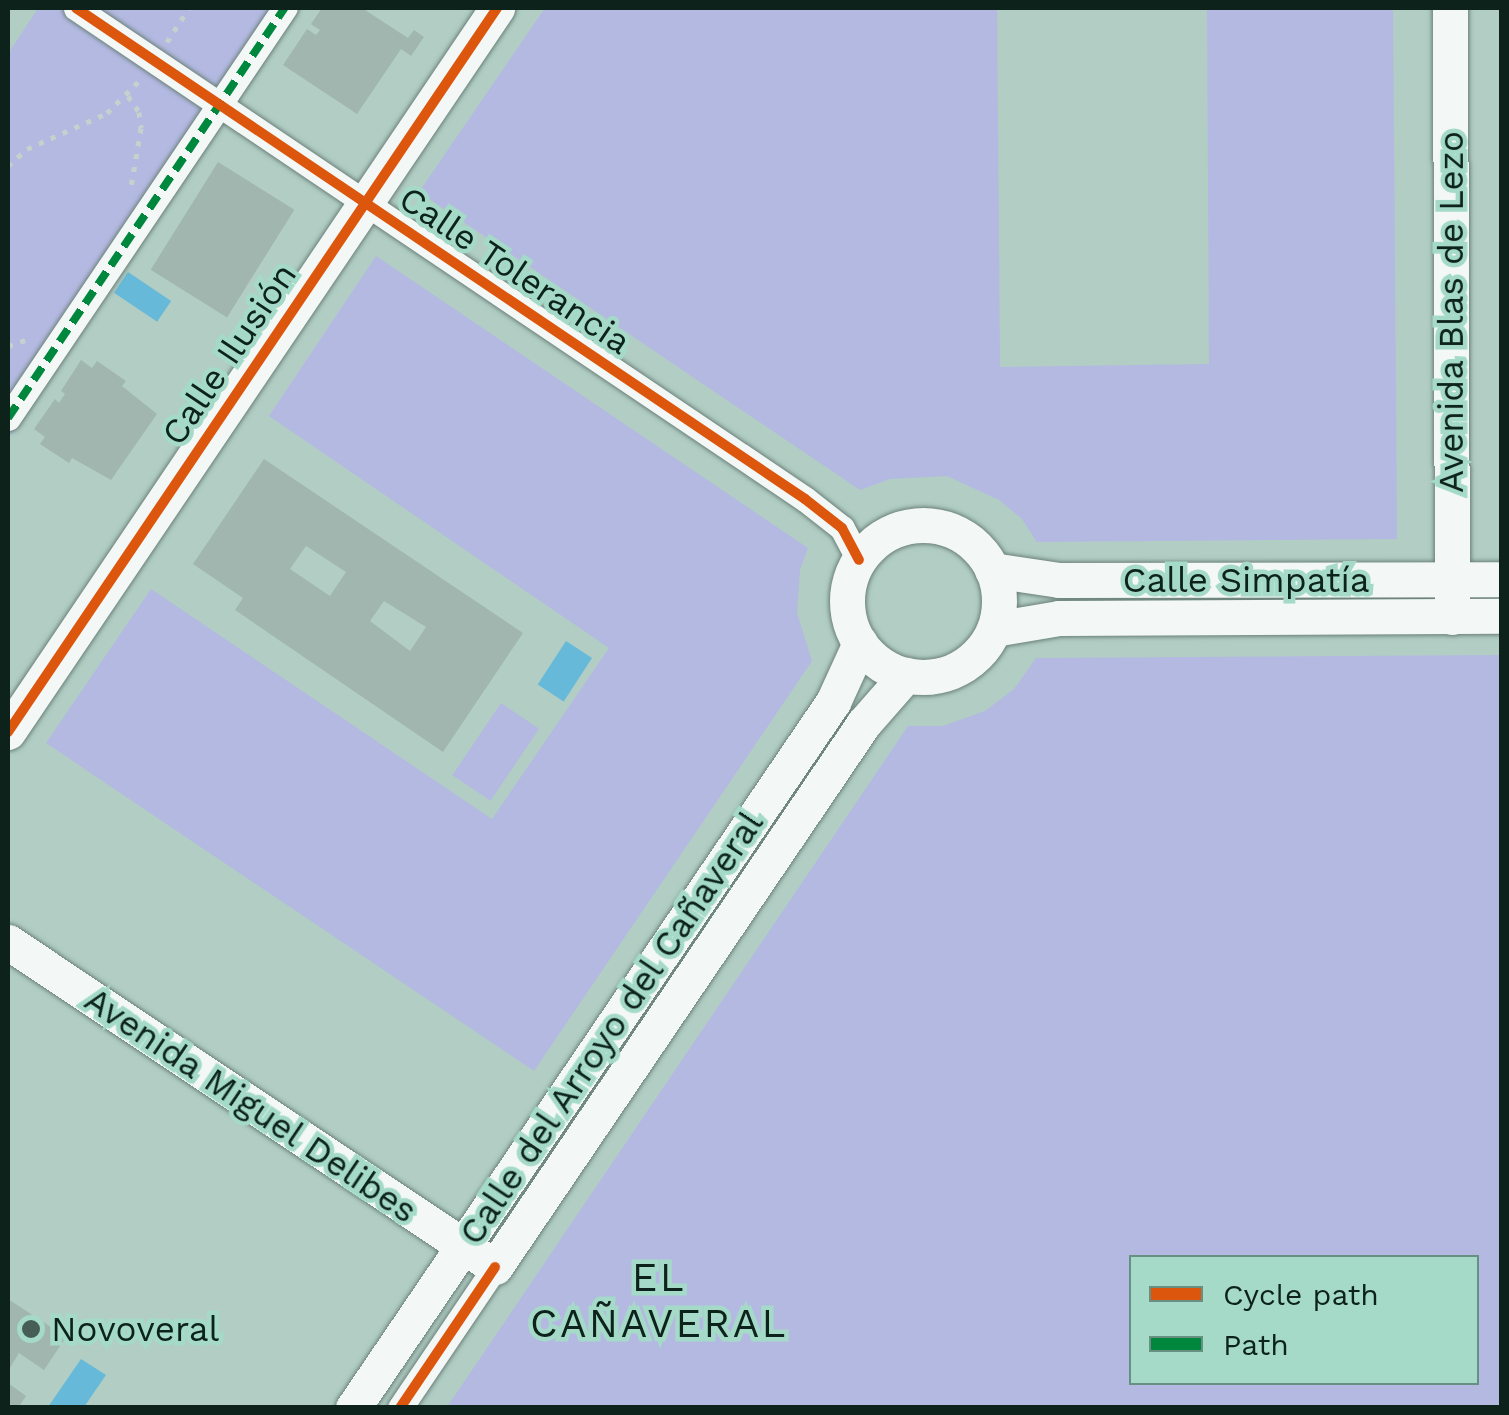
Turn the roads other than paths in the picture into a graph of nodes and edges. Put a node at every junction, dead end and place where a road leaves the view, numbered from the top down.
1 (76, 8) edge
2 (285, 8) edge
3 (497, 8) edge
4 (1450, 8) edge
5 (219, 104) junction
6 (366, 202) junction
7 (8, 418) edge
8 (859, 560) junction
9 (992, 570) junction
10 (1502, 579) edge
11 (1453, 580) junction
12 (1502, 616) edge
13 (1452, 617) junction
14 (994, 629) junction
15 (860, 643) junction
16 (906, 675) junction
17 (8, 732) edge
18 (8, 942) edge
19 (463, 1246) junction
20 (496, 1267) junction
21 (353, 1408) edge
22 (400, 1408) edge

1 - 5 street, Calle Tolerancia
2 - 5 street
3 - 6 main road, Calle Ilusión
4 - 11 main road, Avenida Blas de Lezo
5 - 6 street, Calle Tolerancia
5 - 7 street
6 - 8 street, Calle Tolerancia
6 - 17 main road, Calle Ilusión
8 - 9 main road
8 - 15 main road
9 - 11 main road, Calle Simpatía
9 - 14 main road
10 - 11 main road, Calle Simpatía
11 - 13 main road, Avenida Blas de Lezo
12 - 13 main road, Calle Simpatía
13 - 14 main road, Calle Simpatía
14 - 16 main road
15 - 16 main road
15 - 19 main road, Calle del Arroyo del Cañaveral
16 - 20 main road
18 - 19 main road, Avenida Miguel Delibes
19 - 20 main road, Avenida Miguel Delibes
19 - 21 main road, Calle del Arroyo del Cañaveral
20 - 22 street, Calle del Arroyo del Cañaveral

